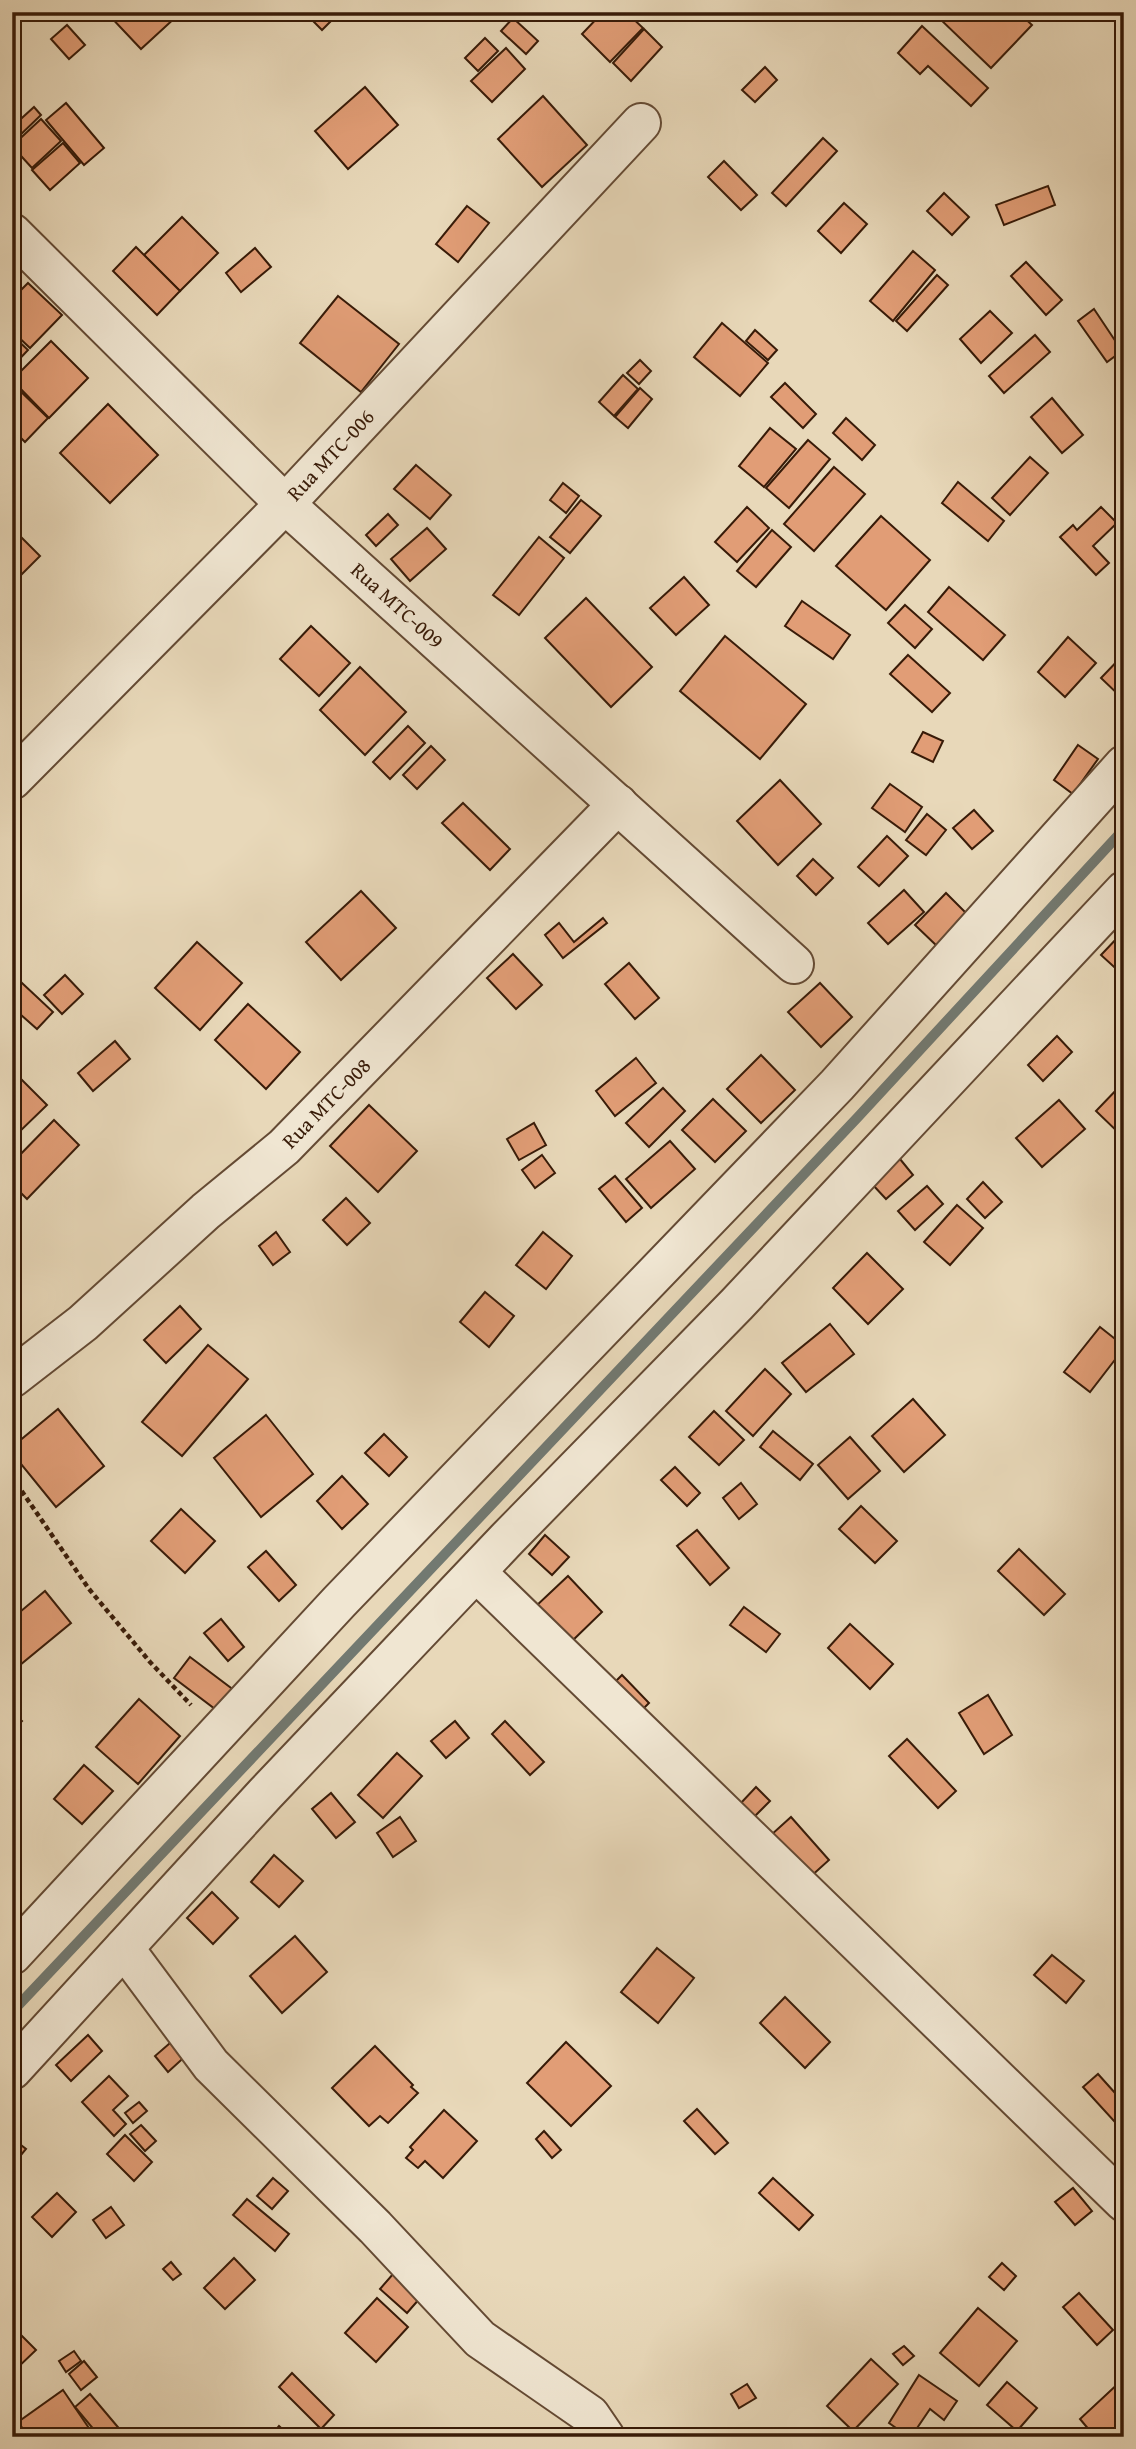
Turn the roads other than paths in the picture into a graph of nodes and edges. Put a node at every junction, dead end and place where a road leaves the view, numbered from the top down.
1 (641, 123) dead end
2 (12, 233) edge
3 (285, 505) junction
4 (1124, 765) edge
5 (12, 780) edge
6 (618, 804) junction
7 (1124, 891) edge
8 (794, 964) dead end
9 (12, 1378) edge
10 (477, 1573) junction
11 (124, 1948) junction
12 (12, 1955) edge
13 (12, 2070) edge
14 (1124, 2202) edge
15 (605, 2437) edge

1 - 3 street, Rua MTC-006
2 - 3 street, Rua MTC-009
3 - 5 street, Rua MTC-006
3 - 6 street, Rua MTC-009
4 - 12 street
6 - 8 street, Rua MTC-009
6 - 9 street, Rua MTC-008
7 - 10 street
10 - 11 street
10 - 14 street
11 - 13 street
11 - 15 street

